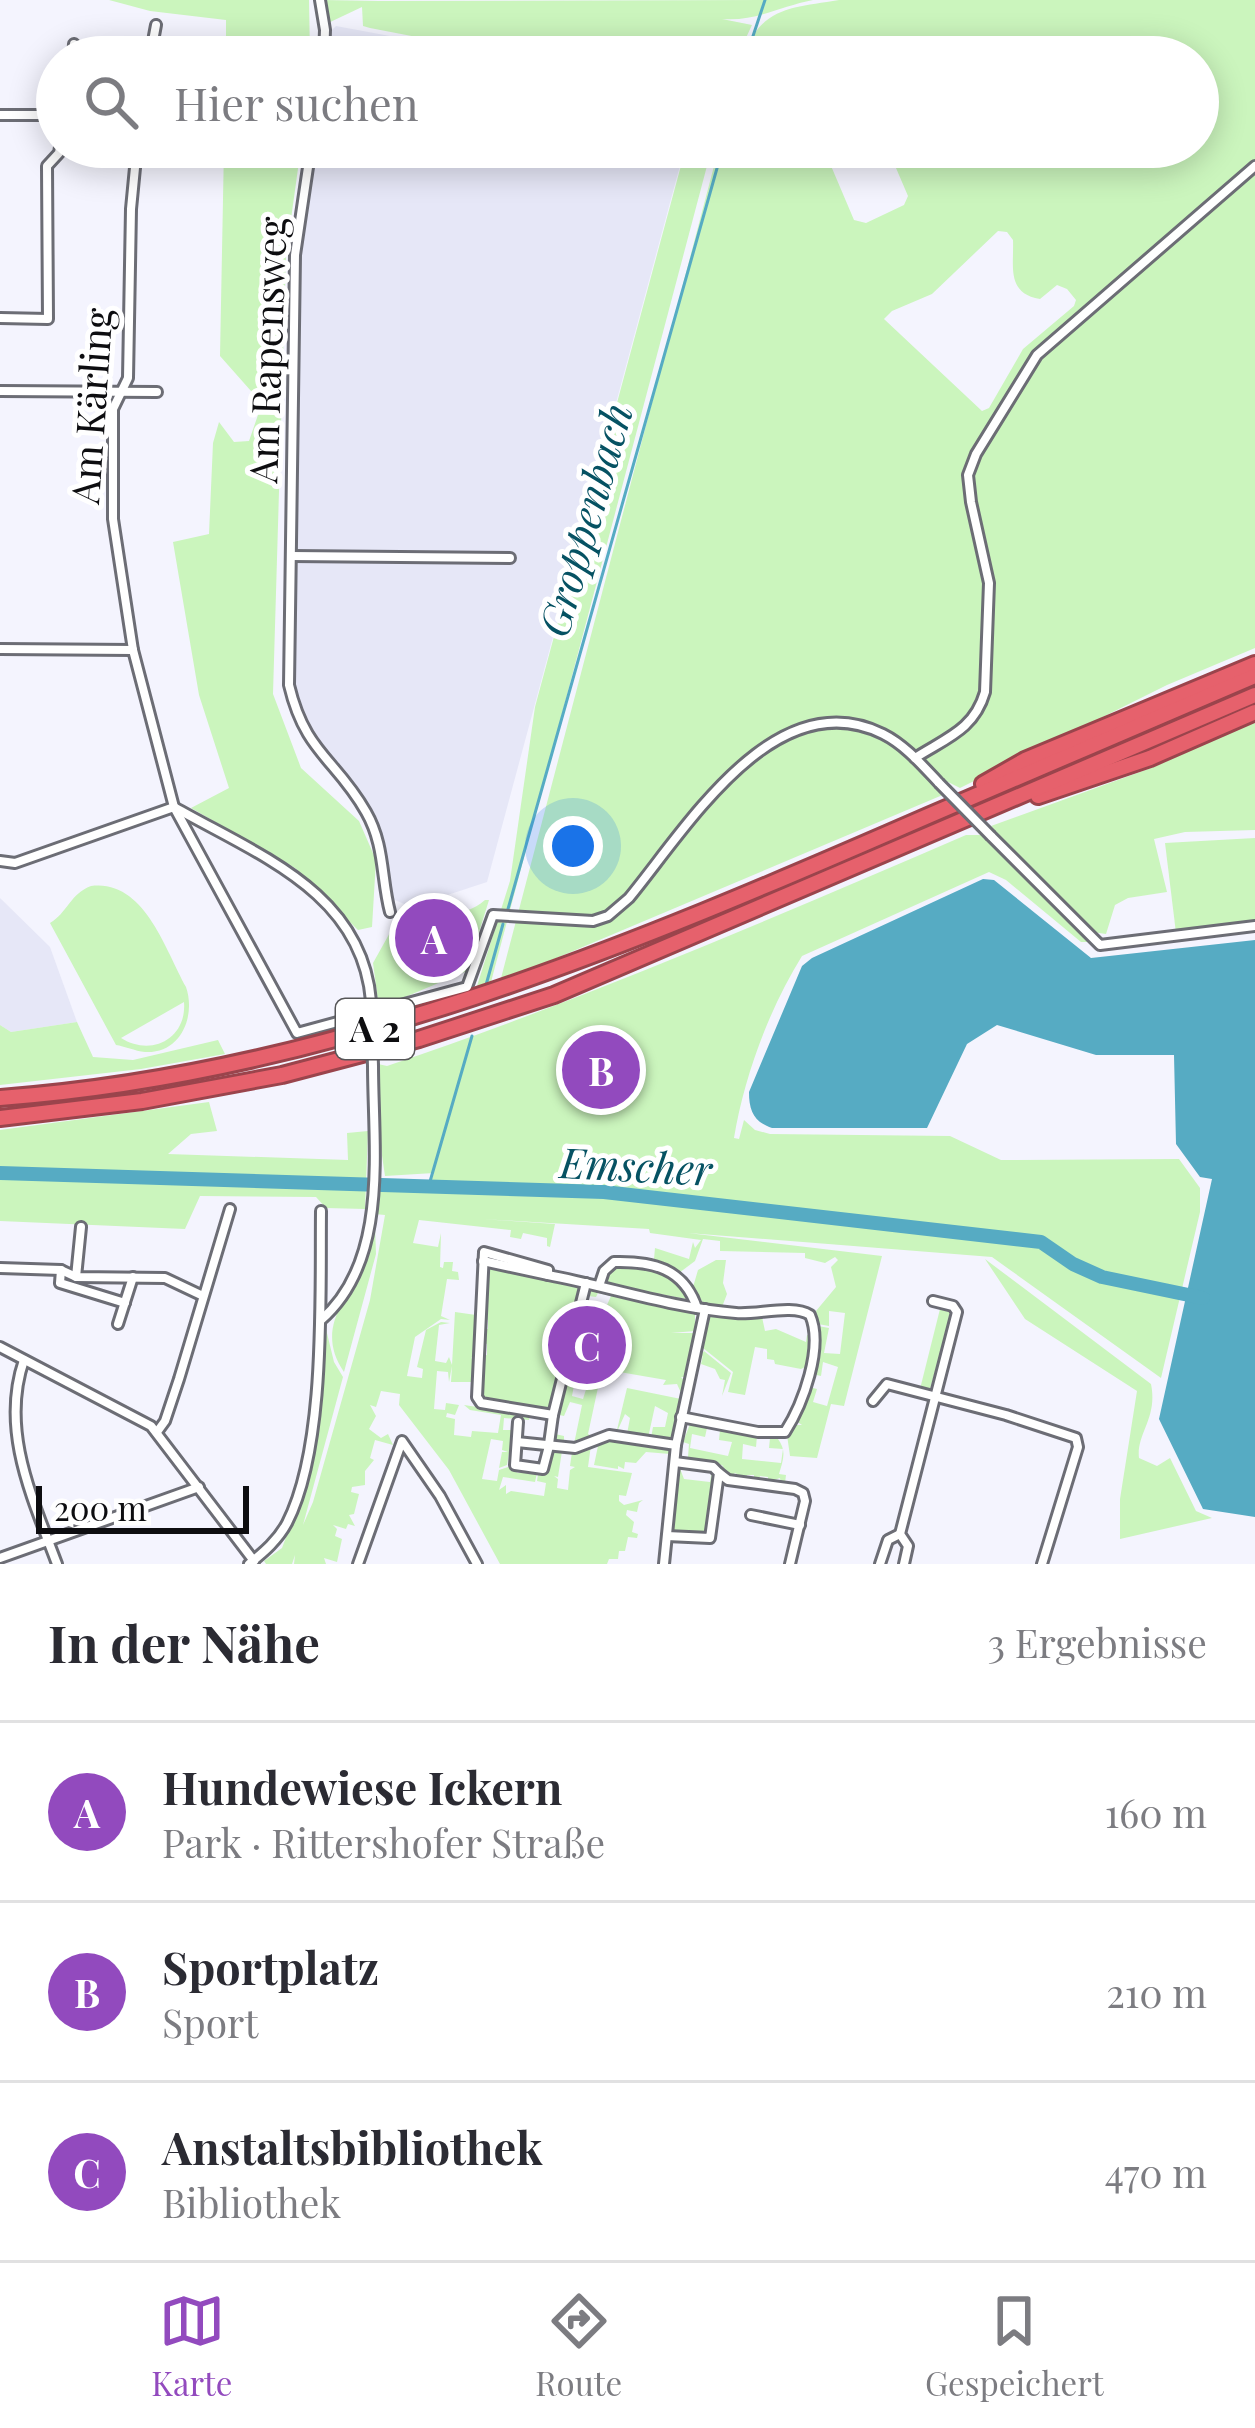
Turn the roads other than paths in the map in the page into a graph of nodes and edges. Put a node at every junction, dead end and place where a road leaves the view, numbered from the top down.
1 (320, 0) edge
2 (156, 25) dead end
3 (154, 36) edge
4 (325, 36) edge
5 (0, 115) edge
6 (36, 116) edge
7 (1255, 166) edge
8 (47, 168) edge
9 (135, 168) edge
10 (308, 168) edge
11 (0, 318) edge
12 (0, 392) edge
13 (122, 392) junction
14 (157, 392) dead end
15 (291, 556) junction
16 (510, 558) dead end
17 (0, 649) edge
18 (133, 650) junction
19 (1255, 664) edge
20 (1255, 676) edge
21 (1255, 695) edge
22 (1255, 712) edge
23 (915, 758) junction
24 (1004, 804) junction
25 (174, 807) junction
26 (932, 814) junction
27 (0, 861) edge
28 (390, 912) dead end
29 (1255, 926) edge
30 (0, 1098) edge
31 (0, 1118) edge
32 (230, 1209) dead end
33 (321, 1211) dead end
34 (81, 1227) dead end
35 (0, 1268) edge
36 (61, 1270) junction
37 (76, 1276) junction
38 (133, 1277) junction
39 (586, 1283) junction
40 (598, 1286) junction
41 (202, 1296) junction
42 (933, 1301) dead end
43 (125, 1303) junction
44 (701, 1308) junction
45 (320, 1321) junction
46 (118, 1324) dead end
47 (0, 1347) edge
48 (25, 1360) junction
49 (935, 1396) junction
50 (873, 1402) dead end
51 (553, 1415) junction
52 (681, 1418) junction
53 (518, 1422) dead end
54 (157, 1432) junction
55 (517, 1442) junction
56 (550, 1443) junction
57 (676, 1445) junction
58 (675, 1462) junction
59 (719, 1473) junction
60 (200, 1487) junction
61 (751, 1515) dead end
62 (800, 1526) junction
63 (900, 1534) junction
64 (667, 1536) junction
65 (48, 1541) junction
66 (0, 1558) edge
67 (253, 1563) edge
68 (57, 1564) edge
69 (358, 1564) edge
70 (477, 1564) edge
71 (664, 1564) edge
72 (790, 1564) edge
73 (880, 1564) edge
74 (904, 1564) edge
75 (1042, 1564) edge

1 - 4 street
2 - 3 street
5 - 6 street
7 - 23 street
8 - 11 street
9 - 13 street, Am Kärling
10 - 15 street, Am Rapensweg
12 - 13 street
13 - 14 street
13 - 18 street, Am Kärling
15 - 16 street
15 - 28 street, Am Rapensweg
17 - 18 street
18 - 25 street, Am Kärling
19 - 26 highway
20 - 26 highway, A 2
21 - 24 highway, A 2
22 - 24 highway
23 - 25 street, Am Kärling
23 - 29 street, bridge
24 - 31 highway, A 2
25 - 27 street
25 - 45 street, bridge
26 - 30 highway, A 2
32 - 41 street
33 - 45 street
34 - 37 street
35 - 36 street
36 - 37 street
36 - 43 street
37 - 38 street
38 - 41 street
38 - 43 street
39 - 40 street
39 - 51 street
39 - 51 street
40 - 44 street
40 - 44 street
41 - 54 street
42 - 49 street
43 - 46 street
44 - 52 street
44 - 52 street
45 - 67 street
47 - 48 street
48 - 54 street
48 - 65 street
49 - 50 street
49 - 63 street
49 - 75 street
51 - 56 street
52 - 57 street
53 - 55 street
54 - 60 street
55 - 56 street
55 - 56 street
56 - 57 street
57 - 58 street
58 - 59 street
58 - 64 street
59 - 62 street
59 - 64 street
60 - 65 street
60 - 67 street
61 - 62 street
62 - 72 street
63 - 73 street
63 - 74 street
64 - 71 street
65 - 66 street
65 - 68 street
69 - 70 street

